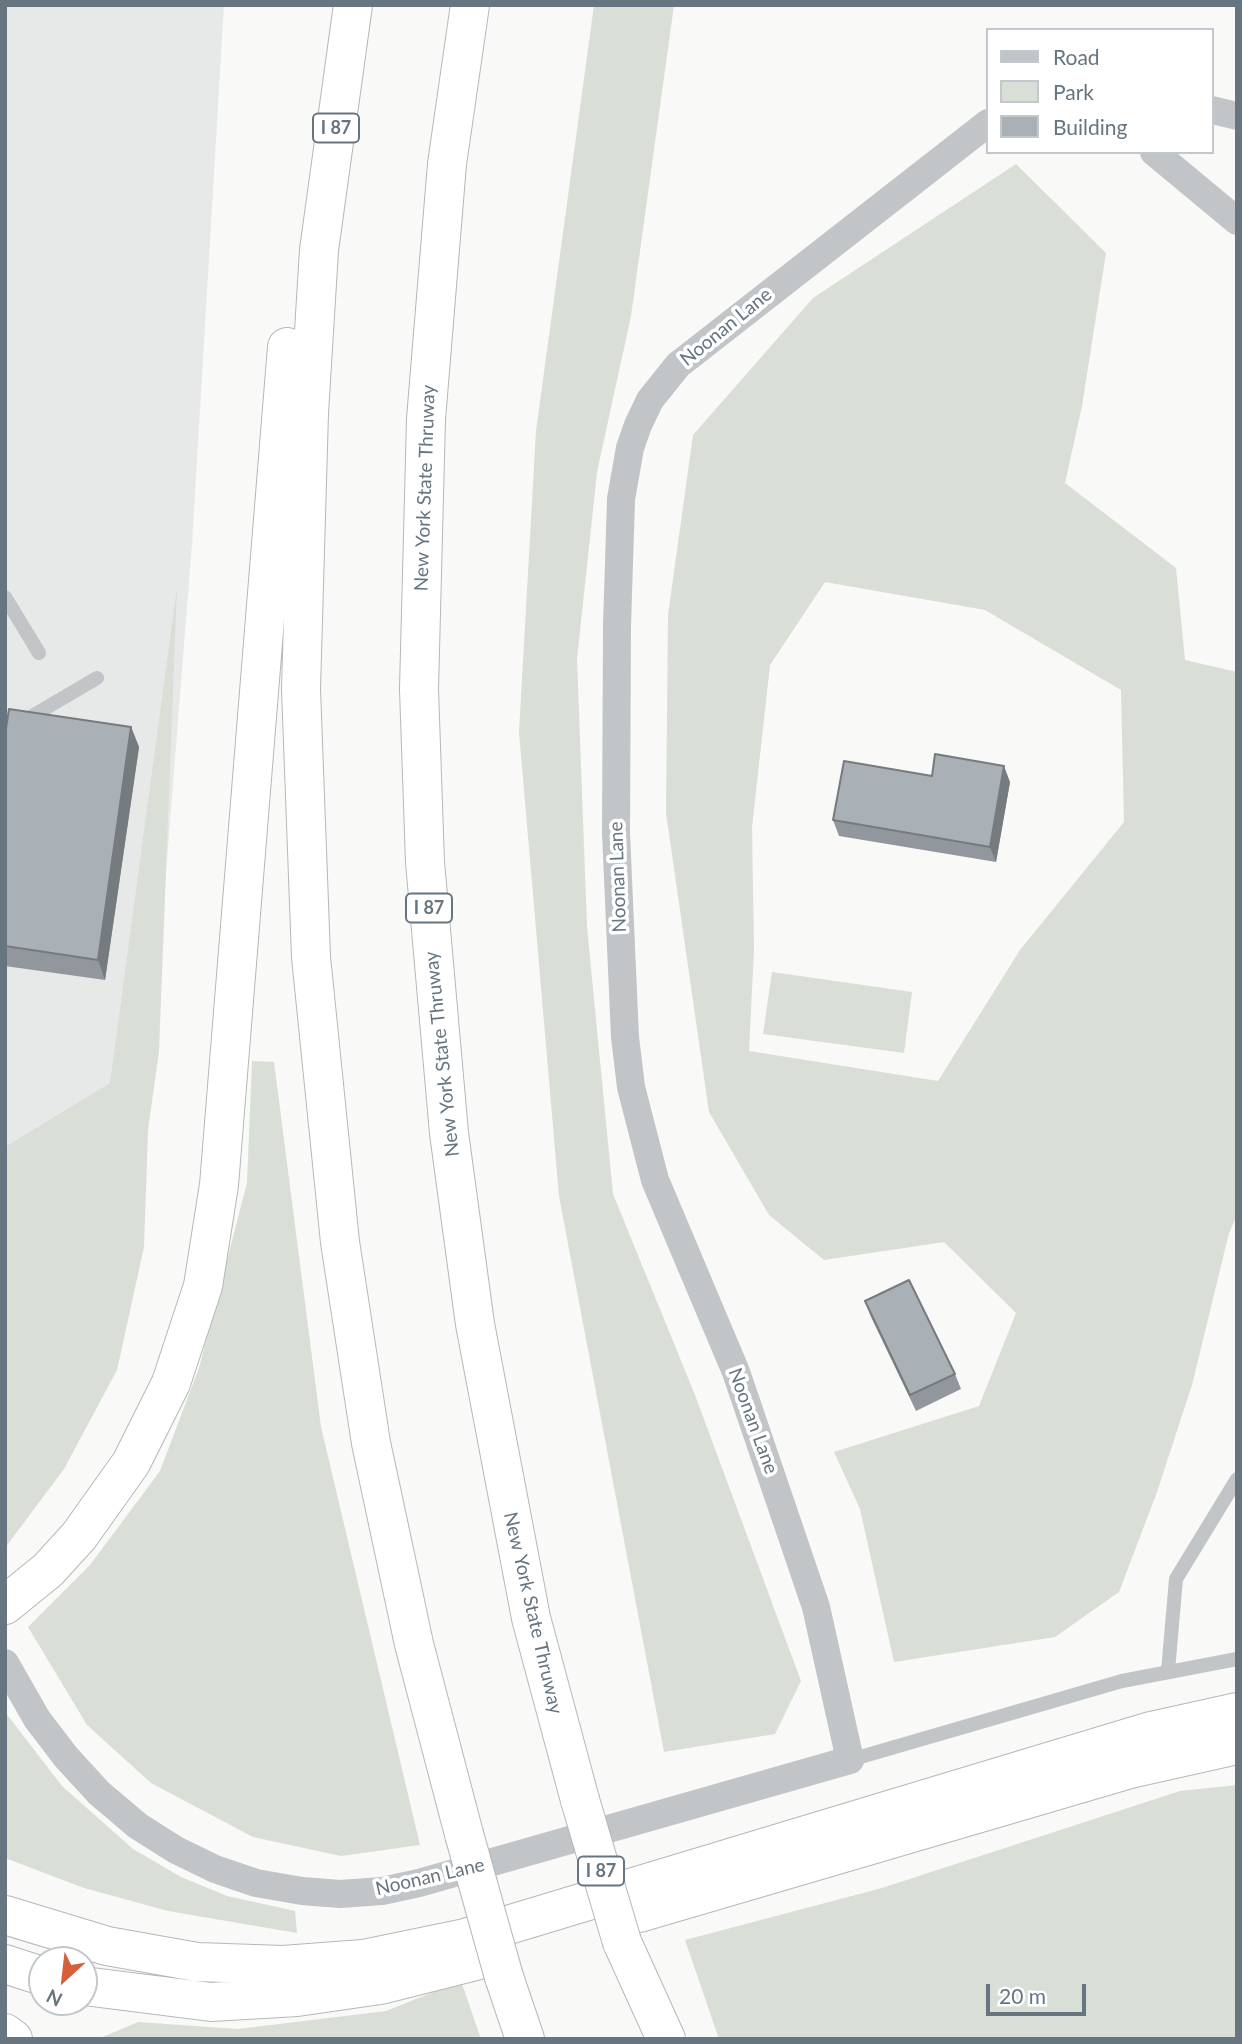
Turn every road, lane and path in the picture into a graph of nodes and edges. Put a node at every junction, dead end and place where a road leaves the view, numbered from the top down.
1 (353, 5) edge
2 (470, 5) edge
3 (1214, 110) edge
4 (1237, 116) edge
5 (986, 125) edge
6 (1156, 154) edge
7 (1237, 221) edge
8 (319, 250) junction
9 (5, 597) edge
10 (39, 653) dead end
11 (97, 678) dead end
12 (5, 732) edge
13 (1237, 1479) edge
14 (7, 1604) edge
15 (1237, 1659) edge
16 (5, 1663) edge
17 (1168, 1671) junction
18 (1237, 1713) edge
19 (1237, 1745) edge
20 (850, 1760) junction
21 (5, 1915) edge
22 (622, 1942) junction
23 (5, 1965) edge
24 (28, 1972) edge
25 (98, 1988) edge
26 (5, 2033) edge
27 (13, 2039) edge
28 (525, 2039) edge
29 (652, 2039) edge
30 (666, 2039) edge

1 - 8 highway, I 87
2 - 22 highway, New York State Thruway / I 87, bridge
3 - 4 street
5 - 20 street, Noonan Lane
6 - 7 street
8 - 14 highway
8 - 28 highway, I 87, bridge
9 - 10 lane
11 - 12 lane
13 - 17 lane
15 - 17 lane, Noonan Lane
16 - 20 street, Noonan Lane
17 - 20 lane, Noonan Lane
18 - 21 highway
19 - 25 highway
22 - 29 highway, New York State Thruway / I 87
22 - 30 highway
23 - 24 highway
26 - 27 highway

